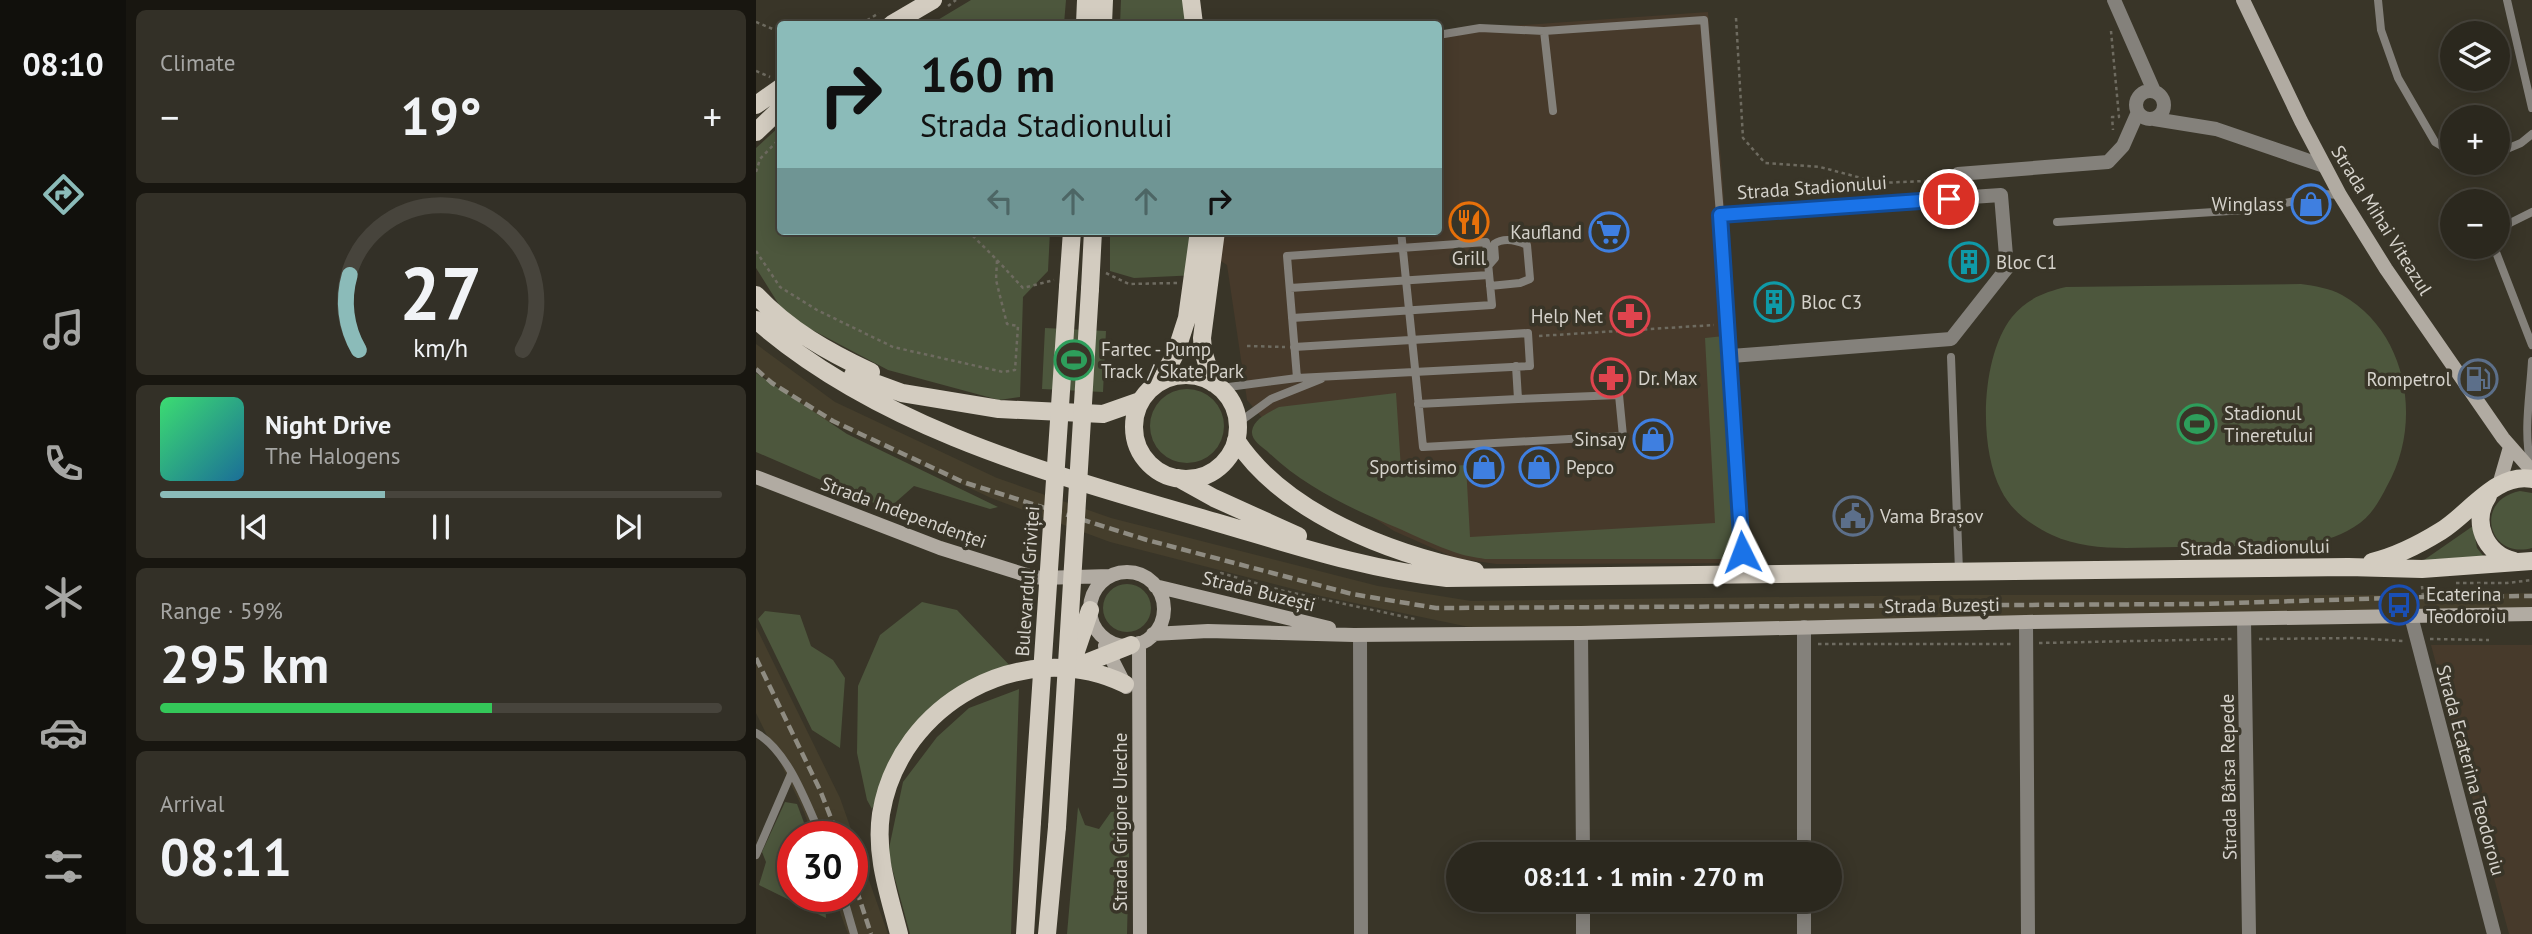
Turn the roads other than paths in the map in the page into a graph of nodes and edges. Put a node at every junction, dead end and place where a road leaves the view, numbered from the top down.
1 (933, 0) edge
2 (1086, 0) edge
3 (1104, 0) edge
4 (1191, 0) edge
5 (2114, 0) edge
6 (2243, 0) edge
7 (2378, 0) edge
8 (2507, 0) edge
9 (887, 18) edge
10 (1085, 21) edge
11 (1103, 21) edge
12 (1194, 21) edge
13 (1544, 31) junction
14 (1442, 34) edge
15 (777, 85) edge
16 (2154, 92) junction
17 (756, 105) edge
18 (2532, 108) edge
19 (1553, 111) dead end
20 (777, 112) edge
21 (2138, 112) junction
22 (2154, 119) junction
23 (756, 132) edge
24 (2532, 134) edge
25 (2440, 145) edge
26 (2510, 148) edge
27 (2324, 166) junction
28 (1958, 174) road end
29 (2340, 195) junction
30 (2532, 212) edge
31 (1720, 215) junction
32 (2057, 222) dead end
33 (2510, 223) edge
34 (1071, 235) edge
35 (1093, 235) edge
36 (1198, 235) edge
37 (1215, 235) edge
38 (1401, 235) edge
39 (1402, 248) junction
40 (2499, 259) edge
41 (1489, 271) junction
42 (1406, 281) junction
43 (1490, 286) junction
44 (1290, 288) junction
45 (756, 295) edge
46 (1409, 311) junction
47 (1292, 318) junction
48 (763, 326) edge
49 (1411, 340) junction
50 (2532, 345) edge
51 (1294, 347) junction
52 (1731, 356) junction
53 (1951, 357) dead end
54 (2532, 361) edge
55 (1516, 366) junction
56 (1414, 372) junction
57 (1331, 376) junction
58 (1297, 378) junction
59 (1161, 381) junction
60 (1217, 385) junction
61 (1518, 399) junction
62 (1140, 401) junction
63 (956, 402) junction
64 (1418, 404) junction
65 (1103, 414) junction
66 (1237, 432) junction
67 (2527, 432) junction
68 (1135, 439) junction
69 (2510, 447) junction
70 (2532, 470) edge
71 (756, 477) edge
72 (1178, 478) junction
73 (2532, 479) edge
74 (2494, 489) junction
75 (2525, 562) edge
76 (2348, 567) junction
77 (1959, 571) junction
78 (1410, 575) junction
79 (1743, 575) junction
80 (1110, 576) junction
81 (1499, 576) junction
82 (1041, 578) junction
83 (1156, 586) junction
84 (1090, 606) junction
85 (2532, 614) edge
86 (2411, 616) junction
87 (2244, 620) junction
88 (2025, 622) junction
89 (1804, 627) junction
90 (1581, 633) junction
91 (1100, 634) junction
92 (1153, 634) junction
93 (1357, 635) junction
94 (1135, 644) junction
95 (1109, 654) junction
96 (1070, 669) junction
97 (1125, 684) junction
98 (1139, 710) junction
99 (756, 733) edge
100 (791, 774) junction
101 (814, 821) edge
102 (1583, 842) edge
103 (1804, 842) edge
104 (756, 855) edge
105 (848, 912) edge
106 (1583, 912) edge
107 (1804, 912) edge
108 (854, 934) edge
109 (900, 934) edge
110 (1025, 934) edge
111 (1047, 934) edge
112 (1140, 934) edge
113 (1361, 934) edge
114 (1583, 934) edge
115 (1804, 934) edge
116 (2028, 934) edge
117 (2249, 934) edge
118 (2494, 934) edge

1 - 9 main road
2 - 10 main road
3 - 11 main road
4 - 12 main road
5 - 16 street
6 - 27 main road, Strada Mihai Viteazul
7 - 25 lane
8 - 18 lane
13 - 14 lane
13 - 19 lane
13 - 31 lane
15 - 17 main road
16 - 21 street
16 - 22 street
20 - 23 main road
21 - 22 street
21 - 28 street
22 - 27 street
24 - 26 lane
27 - 29 main road, Strada Mihai Viteazul
29 - 32 lane
29 - 69 main road, Strada Mihai Viteazul
30 - 33 lane
31 - 52 street, Strada Stadionului
31 - 52 street, Strada Stadionului
34 - 110 main road, Bulevardul Griviței, bridge
35 - 111 main road, bridge
36 - 59 main road
37 - 60 main road
38 - 39 lane
39 - 41 lane
39 - 42 lane
39 - 44 lane
40 - 50 lane
41 - 42 lane
41 - 43 lane
41 - 43 lane
42 - 44 lane
42 - 46 lane
43 - 46 lane
44 - 47 lane
45 - 63 main road
46 - 47 lane
46 - 49 lane
47 - 51 lane
48 - 63 main road
48 - 78 main road
49 - 51 lane
49 - 55 lane
49 - 56 lane
51 - 58 lane
52 - 79 street, Strada Stadionului
53 - 77 lane
54 - 67 lane
55 - 56 lane
55 - 61 lane
56 - 57 lane
56 - 64 lane
57 - 58 lane
57 - 66 lane
58 - 60 lane
59 - 60 main road
59 - 62 main road
60 - 66 main road
61 - 64 lane
61 - 64 lane
62 - 65 main road
62 - 68 main road
63 - 65 main road
65 - 68 main road
66 - 72 main road
66 - 81 main road
67 - 69 lane
67 - 70 lane
68 - 72 main road
69 - 70 main road, Strada Mihai Viteazul
69 - 74 main road
71 - 82 main road, Strada Independenței
72 - 78 main road
73 - 74 main road, Strada Stadionului
74 - 75 main road, Strada Stadionului
74 - 76 main road, Strada Stadionului
75 - 76 main road, Strada Stadionului
76 - 77 main road, Strada Stadionului
77 - 79 main road, Strada Stadionului
78 - 81 main road, Strada Stadionului
79 - 81 main road, Strada Stadionului
80 - 82 main road, Strada Independenței
80 - 83 main road
80 - 84 main road
82 - 84 main road, Strada Independenței
83 - 92 main road
83 - 93 main road, Strada Buzești
84 - 91 main road
84 - 96 main road
85 - 86 main road, Strada Buzești
86 - 87 main road, Strada Buzești
86 - 118 street, Strada Ecaterina Teodoroiu
87 - 88 main road, Strada Buzești
87 - 117 street, Strada Bârsa Repede
88 - 89 main road, Strada Buzești
88 - 116 street
89 - 90 main road, Strada Buzești
89 - 103 street
90 - 93 main road, Strada Buzești
90 - 102 street
91 - 94 main road
91 - 95 main road, Strada Grigore Ureche
92 - 93 main road, Strada Buzești
92 - 94 main road
93 - 113 street
94 - 95 main road
94 - 98 main road, Strada Grigore Ureche
95 - 96 main road
95 - 97 main road, Strada Grigore Ureche
96 - 97 main road
96 - 109 main road
97 - 98 main road, Strada Grigore Ureche
98 - 112 main road, Strada Grigore Ureche
99 - 100 lane
100 - 101 lane
100 - 104 lane
105 - 108 lane
106 - 114 street
107 - 115 street

